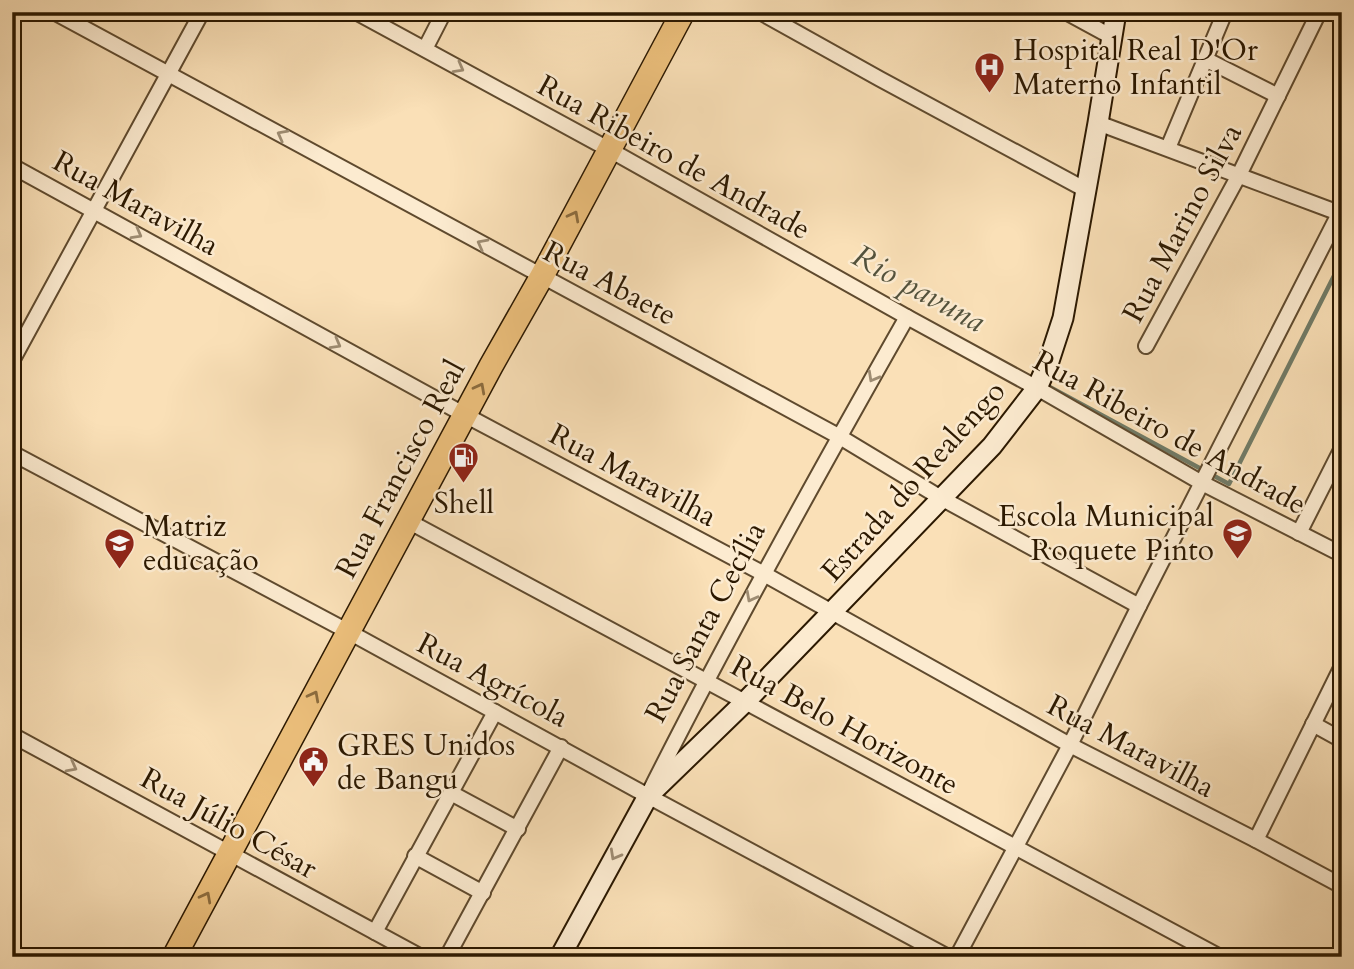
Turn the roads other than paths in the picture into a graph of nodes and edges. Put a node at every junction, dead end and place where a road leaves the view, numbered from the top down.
1 (54, 12) edge
2 (202, 12) edge
3 (356, 12) edge
4 (444, 12) edge
5 (683, 12) edge
6 (760, 12) edge
7 (1066, 12) edge
8 (1116, 12) edge
9 (1225, 12) edge
10 (1319, 12) edge
11 (1112, 37) junction
12 (426, 46) junction
13 (1205, 59) junction
14 (168, 73) junction
15 (1278, 96) junction
16 (1098, 123) junction
17 (1168, 148) junction
18 (610, 150) junction
19 (12, 166) edge
20 (1239, 175) junction
21 (1086, 190) junction
22 (94, 210) junction
23 (1340, 210) edge
24 (542, 276) junction
25 (907, 317) junction
26 (1146, 346) dead end
27 (12, 361) edge
28 (1037, 388) junction
29 (465, 415) junction
30 (839, 436) junction
31 (1342, 448) edge
32 (12, 453) edge
33 (1202, 482) junction
34 (941, 498) junction
35 (408, 521) junction
36 (1299, 533) junction
37 (1335, 551) dead end
38 (764, 574) junction
39 (1139, 606) junction
40 (832, 612) junction
41 (349, 632) junction
42 (1342, 666) edge
43 (706, 680) junction
44 (746, 701) junction
45 (495, 712) junction
46 (1313, 724) junction
47 (12, 735) edge
48 (1342, 740) edge
49 (1070, 745) junction
50 (561, 747) junction
51 (451, 793) junction
52 (648, 796) junction
53 (518, 829) junction
54 (1256, 840) junction
55 (1015, 848) junction
56 (230, 853) junction
57 (415, 856) junction
58 (1342, 886) edge
59 (482, 893) junction
60 (374, 932) junction
61 (174, 957) edge
62 (421, 957) edge
63 (447, 957) edge
64 (560, 957) edge
65 (948, 957) edge
66 (957, 957) edge
67 (1220, 957) edge

1 - 14 street, Rua Abaete
2 - 14 street
3 - 12 street, Rua Ribeiro de Andrade
4 - 12 street
5 - 18 main road, Rua Francisco Real
6 - 21 street
7 - 11 street
8 - 11 street, Estrada do Realengo
9 - 13 street
10 - 15 street, Rua Marino Silva
11 - 16 street, Estrada do Realengo
12 -> 18 street, Rua Ribeiro de Andrade
13 - 15 street
13 - 17 street
14 - 22 street
24 -> 14 street, Rua Abaete
15 - 20 street, Rua Marino Silva
16 - 17 street
16 - 21 street, Estrada do Realengo
17 - 20 street
24 -> 18 main road, Rua Francisco Real
18 - 25 street, Rua Ribeiro de Andrade
19 - 22 street, Rua Maravilha
20 - 23 street
20 - 26 street, Rua Marino Silva
21 - 28 street, Estrada do Realengo
22 - 27 street
22 -> 29 street, Rua Maravilha
23 - 33 street
29 -> 24 main road, Rua Francisco Real
24 - 30 street, Rua Abaete
25 - 28 street, Rua Ribeiro de Andrade
25 -> 30 street, Rua Santa Cecília
28 - 33 street, Rua Ribeiro de Andrade
28 - 34 street, Estrada do Realengo
29 - 35 main road, Rua Francisco Real
29 - 38 street, Rua Maravilha
30 - 34 street, Rua Abaete
30 - 38 street, Rua Santa Cecília
31 - 36 street
32 - 41 street, Rua Agrícola
33 - 36 street, Rua Ribeiro de Andrade
33 - 39 street
34 - 39 street, Rua Abaete
34 - 40 street, Estrada do Realengo
35 - 41 main road, Rua Francisco Real
35 - 43 street, Rua Belo Horizonte
36 - 37 street, Rua Ribeiro de Andrade
38 - 40 street, Rua Maravilha
38 -> 43 street, Rua Santa Cecília
39 - 49 street
40 - 44 street, Estrada do Realengo
40 - 49 street, Rua Maravilha
41 - 45 street, Rua Agrícola
56 -> 41 main road, Rua Francisco Real
42 - 46 street
43 - 44 street, Rua Belo Horizonte
43 - 52 street, Rua Santa Cecília
44 - 52 street, Estrada do Realengo
44 - 55 street, Rua Belo Horizonte
45 - 50 street, Rua Agrícola
45 - 51 street
46 - 48 street
46 - 54 street
47 -> 56 street, Rua Júlio César
49 - 54 street, Rua Maravilha
49 - 55 street
50 - 52 street, Rua Agrícola
50 - 53 street
51 - 53 street
51 - 57 street
52 -> 64 street, Rua Santa Cecília
52 - 65 street, Rua Agrícola
53 - 59 street
54 - 58 street, Rua Maravilha
55 - 66 street
55 - 67 street, Rua Belo Horizonte
56 - 60 street, Rua Júlio César
61 -> 56 main road, Rua Francisco Real
57 - 59 street
57 - 60 street
59 - 63 street
60 - 62 street, Rua Júlio César

